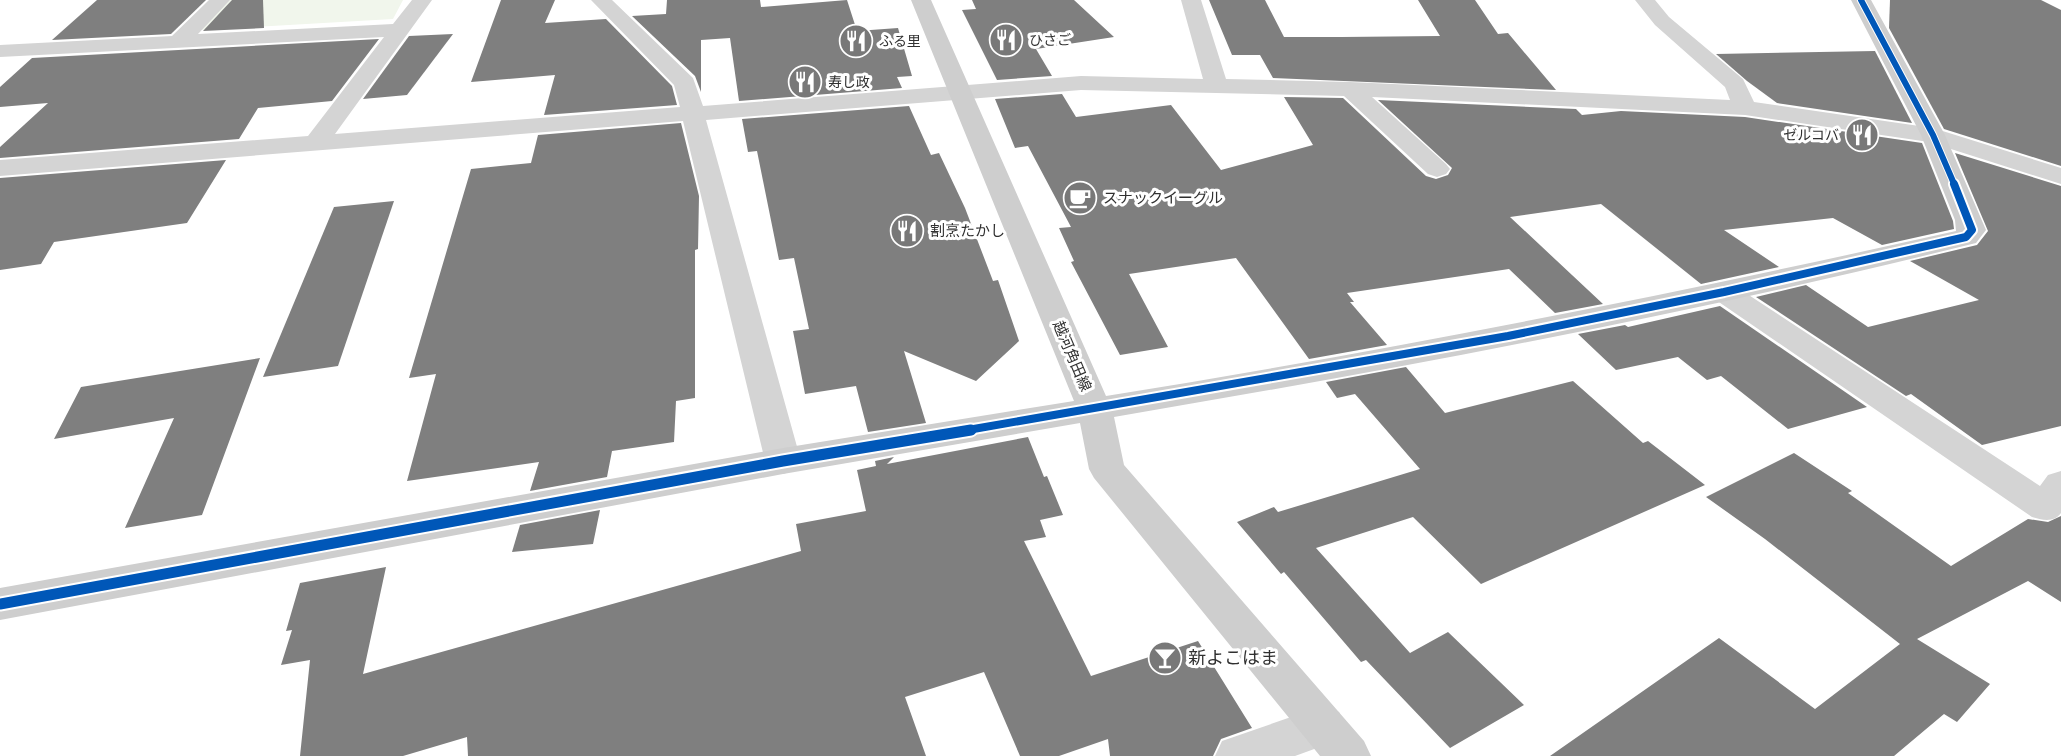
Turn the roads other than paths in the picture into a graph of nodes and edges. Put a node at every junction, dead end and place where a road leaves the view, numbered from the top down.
1 (220, 0) edge
2 (423, 0) edge
3 (601, 0) edge
4 (921, 0) edge
5 (1191, 0) edge
6 (1645, 0) edge
7 (1861, 0) edge
8 (400, 30) junction
9 (178, 42) junction
10 (0, 51) edge
11 (1216, 87) junction
12 (1350, 89) junction
13 (960, 92) junction
14 (1745, 108) junction
15 (692, 113) junction
16 (1933, 135) junction
17 (315, 144) junction
18 (0, 168) edge
19 (1437, 169) dead end
20 (2061, 176) edge
21 (1724, 292) junction
22 (1095, 410) junction
23 (783, 461) junction
24 (2061, 484) edge
25 (0, 604) edge
26 (1336, 741) edge
27 (1238, 756) edge

1 - 9 street
2 - 8 street
3 - 15 street
4 - 13 street, 越河角田線
5 - 11 street
6 - 14 street
7 - 16 street
8 - 9 street
8 - 17 street
9 - 10 street
11 - 12 street
11 - 13 street
12 - 14 street
12 - 19 street
13 - 15 street
13 - 22 street, 越河角田線
14 - 16 street
15 - 17 street
15 - 23 street
16 - 20 street
16 - 21 street
17 - 18 street
21 - 22 street
21 - 24 street
22 - 23 street
22 - 26 street, 越河角田線
23 - 25 street
26 - 27 street

